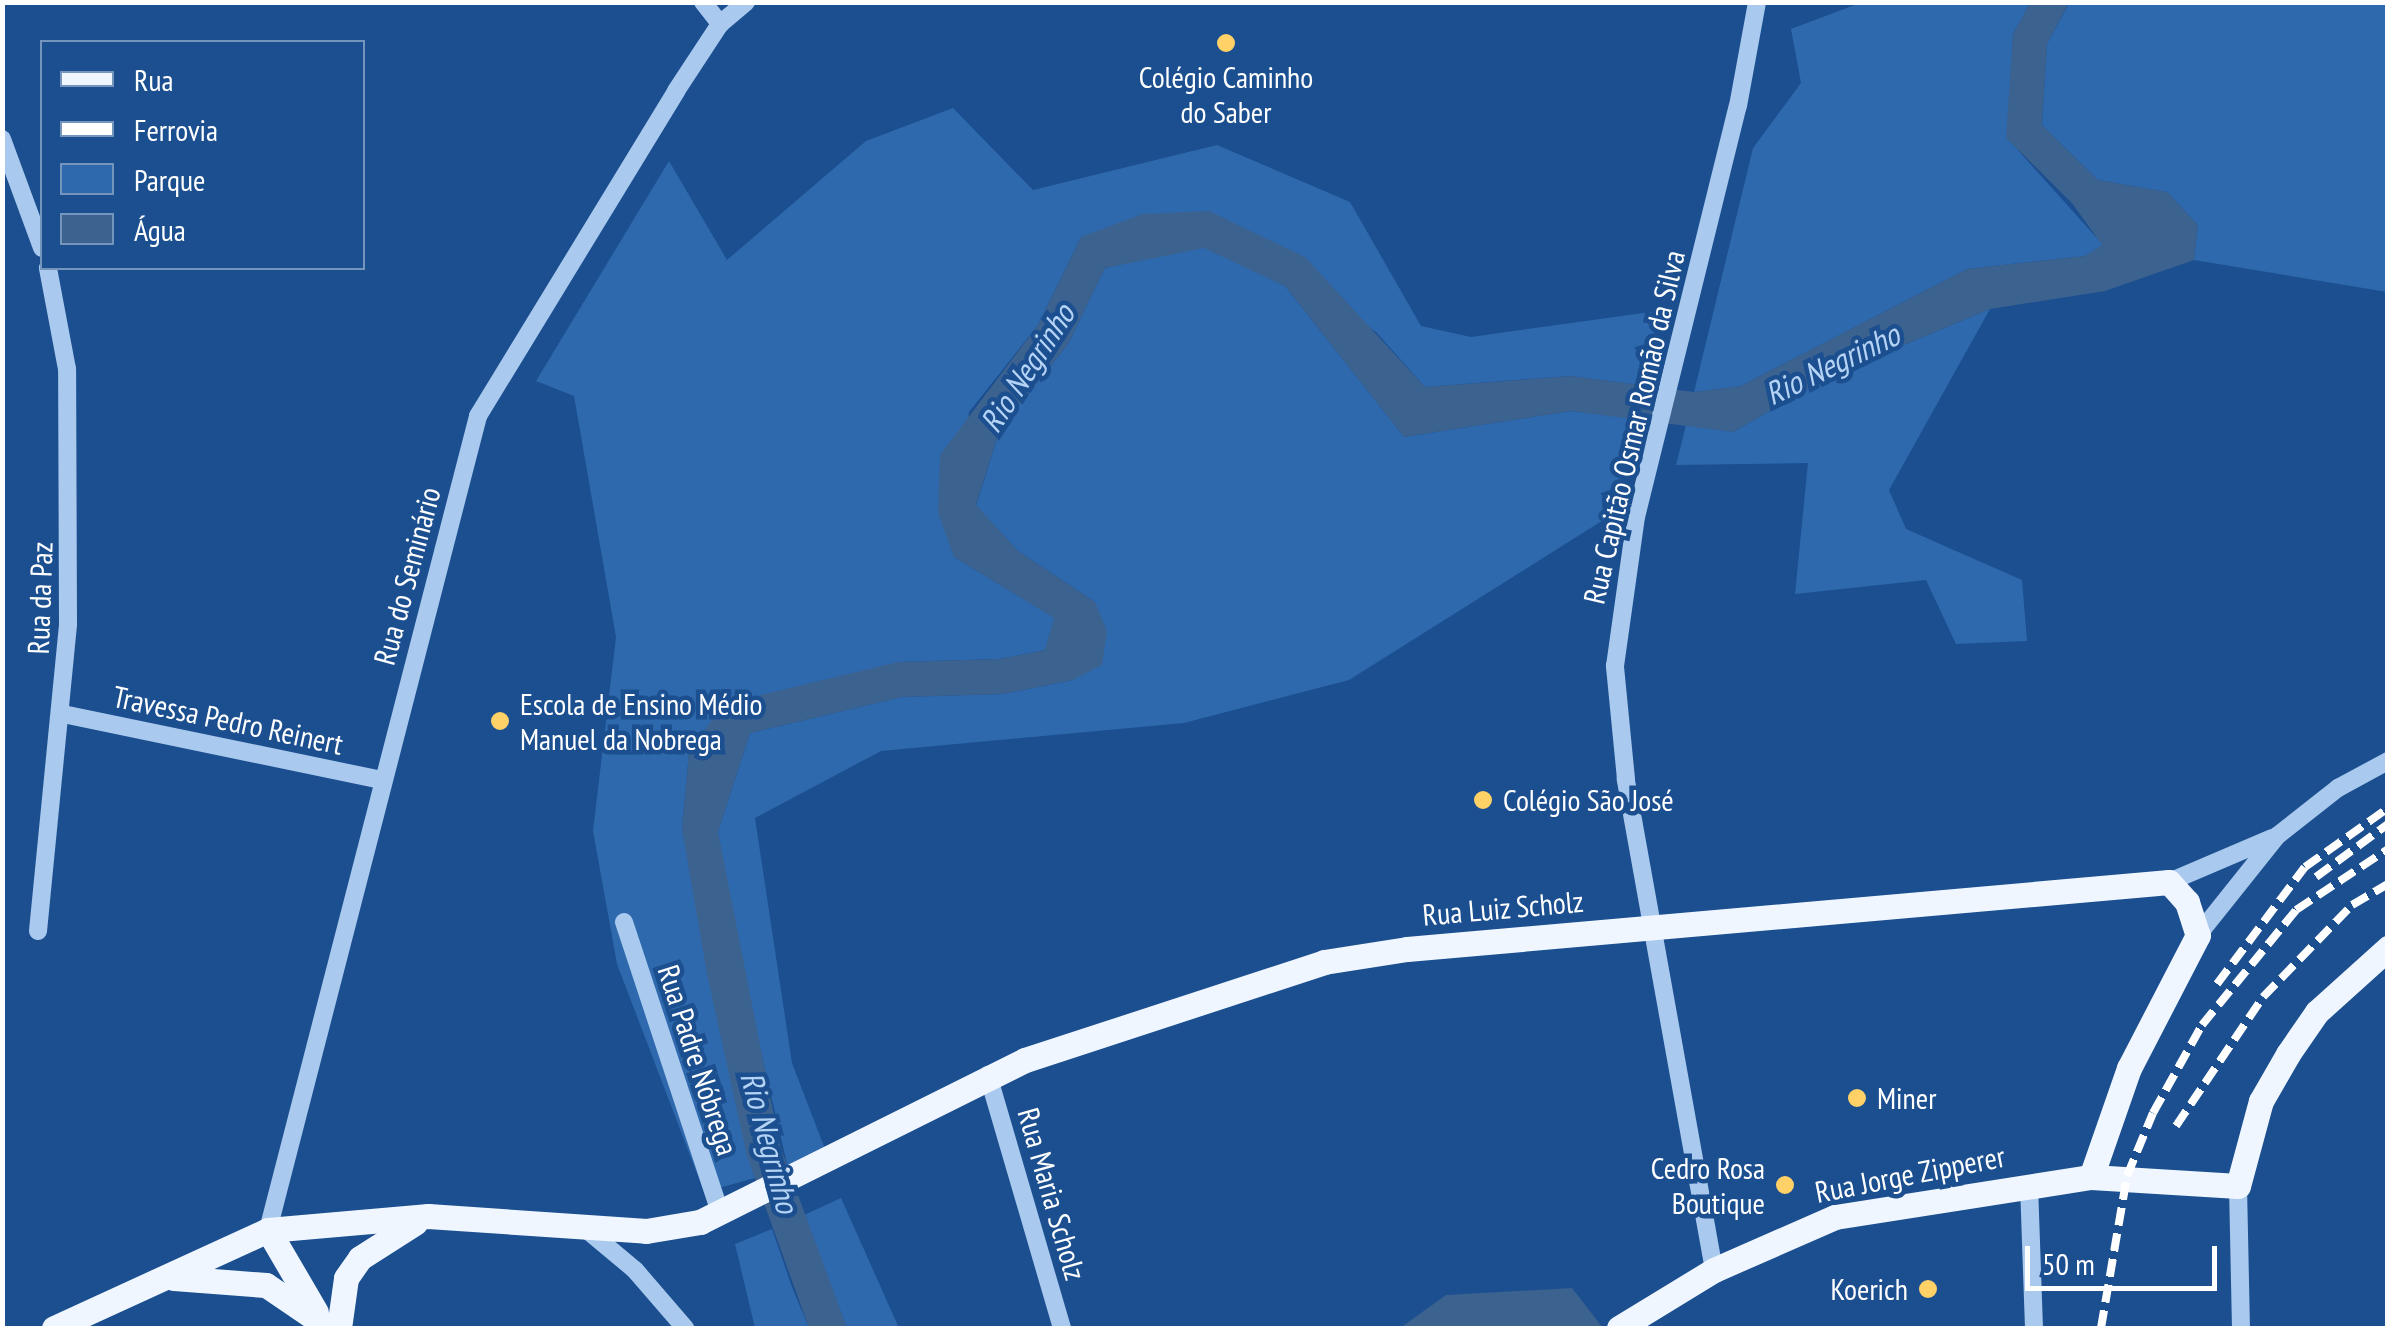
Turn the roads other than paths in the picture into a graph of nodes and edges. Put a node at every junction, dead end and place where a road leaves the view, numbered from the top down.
1 (702, 2) edge
2 (746, 2) edge
3 (1757, 2) edge
4 (720, 24) junction
5 (2, 139) edge
6 (40, 243) edge
7 (48, 270) edge
8 (63, 714) junction
9 (2388, 761) edge
10 (382, 780) junction
11 (2277, 836) junction
12 (2168, 882) junction
13 (624, 922) dead end
14 (1653, 927) junction
15 (38, 930) dead end
16 (2198, 935) junction
17 (2388, 948) edge
18 (988, 1075) junction
19 (2091, 1177) junction
20 (2029, 1185) junction
21 (2238, 1186) junction
22 (733, 1210) junction
23 (428, 1216) junction
24 (586, 1228) junction
25 (268, 1230) junction
26 (1714, 1270) junction
27 (174, 1278) junction
28 (1622, 1325) edge
29 (329, 1327) edge
30 (54, 1328) edge
31 (685, 1328) edge
32 (1062, 1328) edge
33 (2034, 1328) edge
34 (2241, 1328) edge

1 - 4 street
2 - 4 street, Rua do Seminário
3 - 14 street, Rua Capitão Osmar Romão da Silva
4 - 10 street, Rua do Seminário
5 - 6 street
7 - 8 street, Rua da Paz
8 - 10 street, Travessa Pedro Reinert
8 - 15 street, Rua da Paz
9 - 11 street
10 - 25 street, Rua do Seminário
11 - 12 street
11 - 16 street
12 - 14 main road, Rua Luiz Scholz
12 - 16 main road
13 - 22 street, Rua Padre Nóbrega
14 - 18 main road, Rua Luiz Scholz
14 - 26 street, Rua Capitão Osmar Romão da Silva
16 - 19 main road
17 - 21 main road
18 - 22 main road, Rua Luiz Scholz
18 - 32 street, Rua Maria Scholz
19 - 20 main road, Rua Jorge Zipperer
19 - 21 main road, Rua Jorge Zipperer
20 - 26 main road, Rua Jorge Zipperer
20 - 33 street
21 - 34 street
22 - 24 main road, Rua Luiz Scholz
23 - 24 main road, Rua Luiz Scholz
23 - 25 main road, Rua Luiz Scholz
23 - 29 main road
24 - 31 street
25 - 27 main road
25 - 29 main road
26 - 28 main road, Rua Jorge Zipperer
27 - 29 main road
27 - 30 main road

